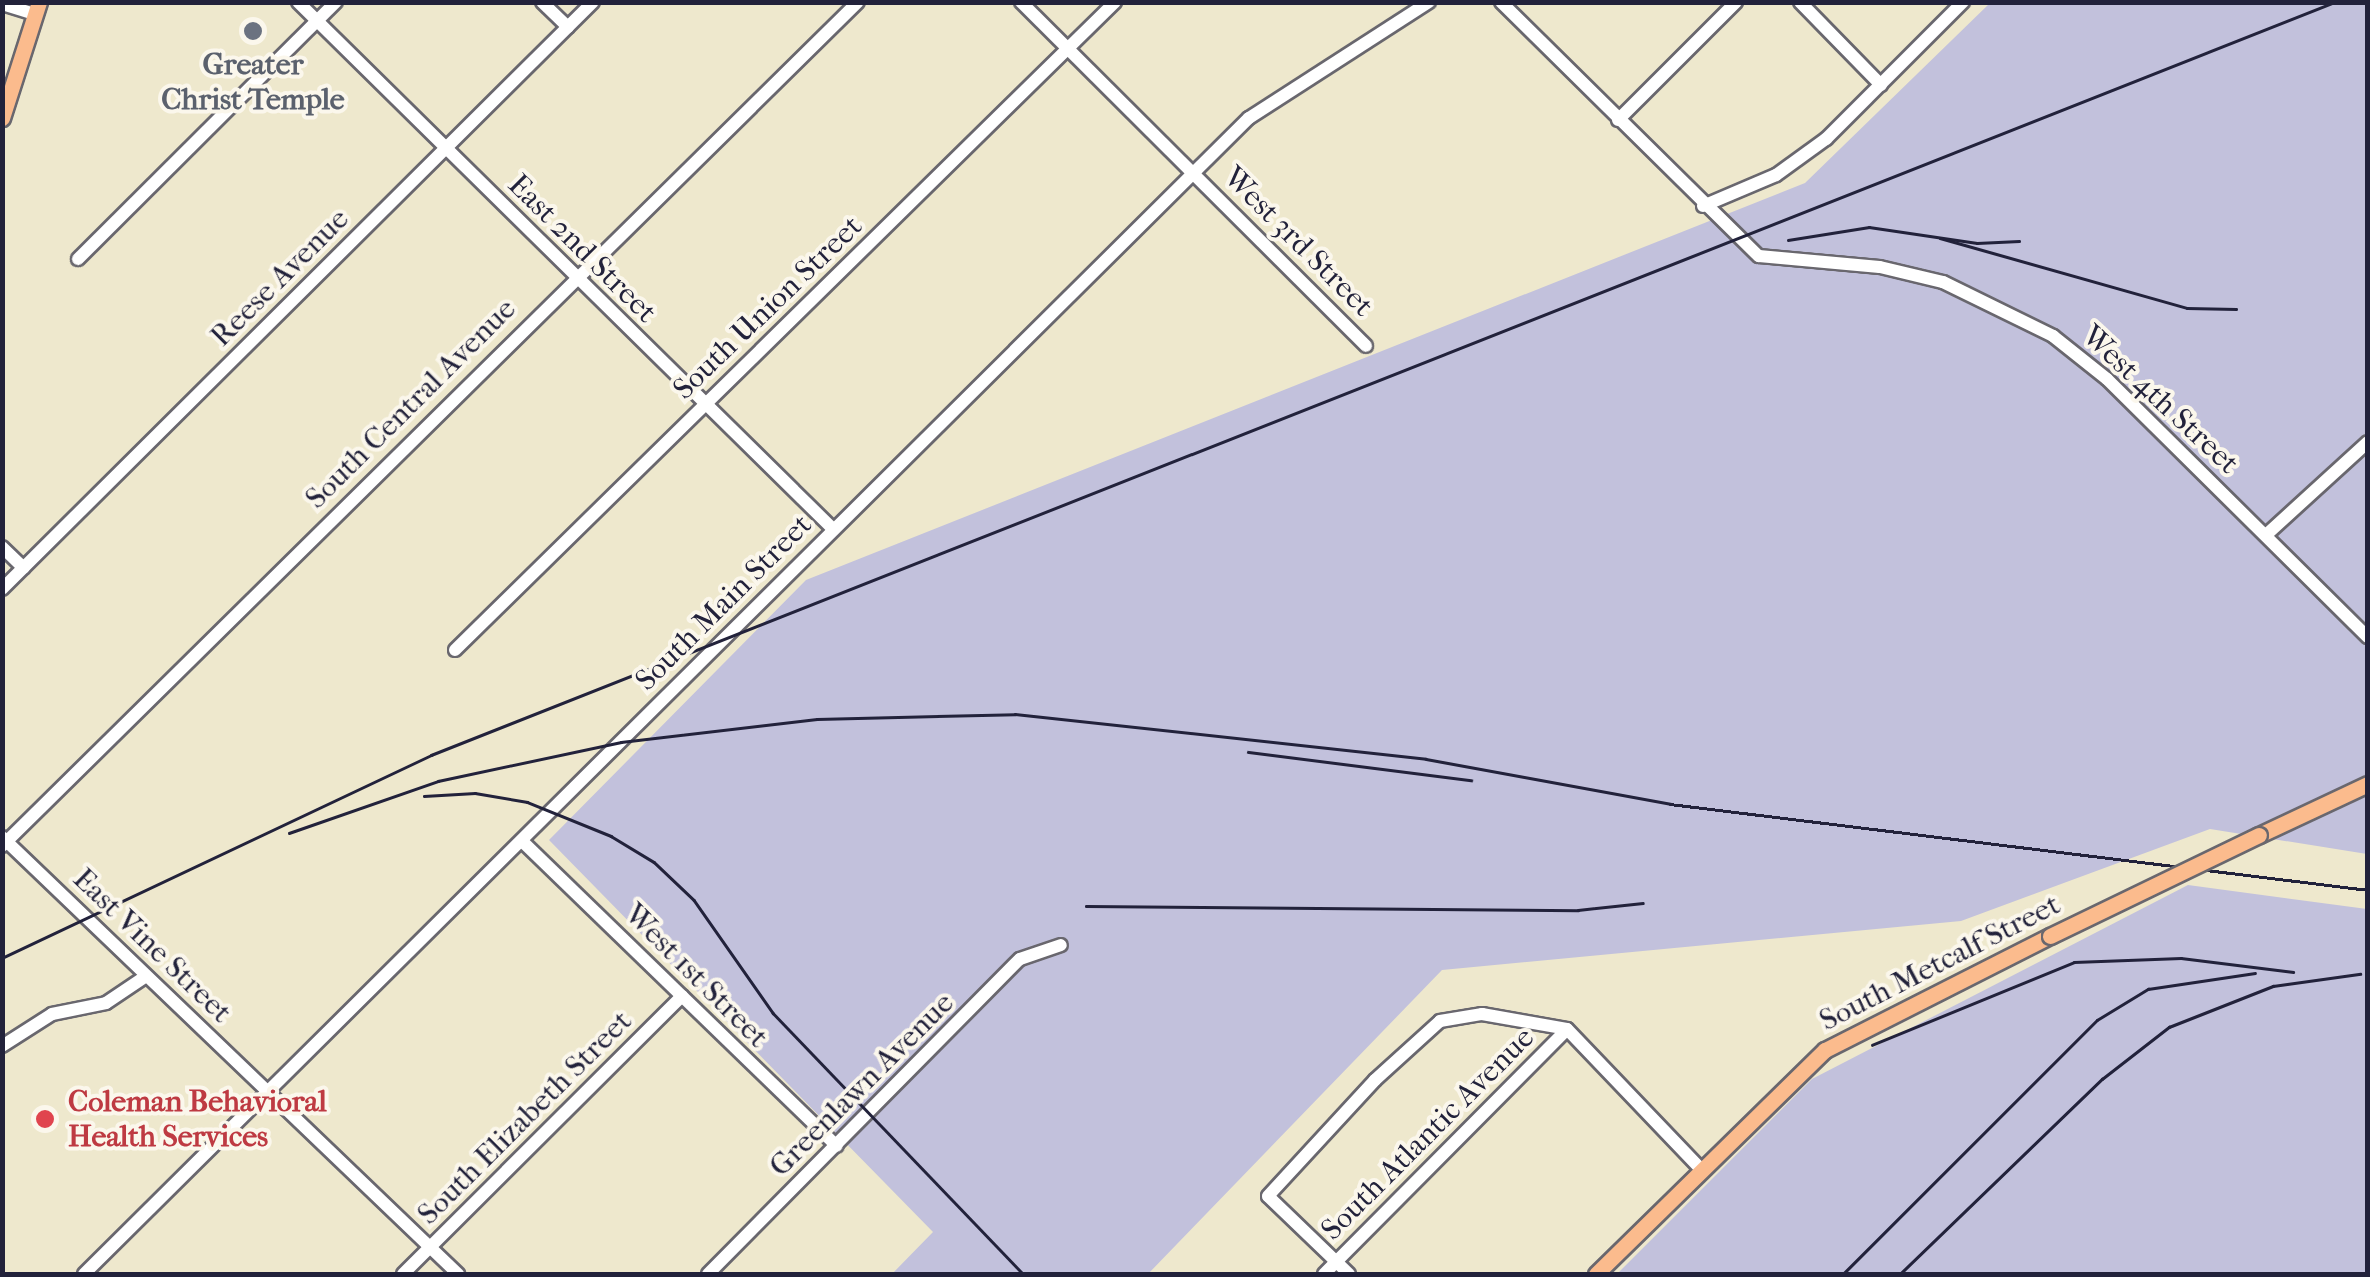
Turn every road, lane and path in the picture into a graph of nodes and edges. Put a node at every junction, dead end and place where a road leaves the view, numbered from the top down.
1 (298, 2) edge
2 (336, 2) edge
3 (542, 2) edge
4 (592, 2) edge
5 (858, 2) edge
6 (1021, 2) edge
7 (1116, 2) edge
8 (1429, 2) edge
9 (1501, 2) edge
10 (1736, 2) edge
11 (1800, 2) edge
12 (1963, 2) edge
13 (2, 4) edge
14 (37, 8) edge
15 (317, 21) junction
16 (568, 27) junction
17 (1069, 50) junction
18 (1880, 85) junction
19 (2, 118) edge
20 (1618, 120) junction
21 (446, 149) junction
22 (1194, 174) junction
23 (1703, 206) junction
24 (78, 259) dead end
25 (575, 277) junction
26 (1366, 346) dead end
27 (704, 404) junction
28 (2368, 442) edge
29 (832, 529) junction
30 (2266, 535) junction
31 (2, 548) edge
32 (24, 568) junction
33 (2, 590) edge
34 (2368, 637) edge
35 (455, 650) dead end
36 (2368, 784) edge
37 (4, 841) edge
38 (522, 841) junction
39 (1061, 945) dead end
40 (146, 976) junction
41 (682, 996) junction
42 (1567, 1029) junction
43 (2, 1046) edge
44 (266, 1092) junction
45 (837, 1146) junction
46 (1701, 1169) junction
47 (430, 1247) junction
48 (1336, 1262) junction
49 (84, 1274) edge
50 (402, 1274) edge
51 (458, 1274) edge
52 (708, 1274) edge
53 (1324, 1274) edge
54 (1349, 1274) edge
55 (1596, 1274) edge

1 - 15 street, East 2nd Street
2 - 15 street
3 - 16 street
4 - 16 street, Reese Avenue
5 - 25 street, South Central Avenue
6 - 17 street, West 3rd Street
7 - 17 street, South Union Street
8 - 22 street, South Main Street
9 - 20 street, West 4th Street
10 - 20 street
11 - 18 street
12 - 18 street
13 - 14 street
14 - 19 main road
15 - 21 street, East 2nd Street
15 - 24 street
16 - 21 street, Reese Avenue
17 - 22 street, West 3rd Street
17 - 27 street, South Union Street
18 - 23 street
20 - 23 street, West 4th Street
21 - 25 street, East 2nd Street
21 - 32 street, Reese Avenue
22 - 26 street, West 3rd Street
22 - 29 street, South Main Street
23 - 30 street, West 4th Street
25 - 27 street, East 2nd Street
25 - 37 street, South Central Avenue
27 - 29 street, East 2nd Street
27 - 35 street, South Union Street
28 - 30 street
29 - 38 street, South Main Street
30 - 34 street, West 4th Street
31 - 32 street
32 - 33 street, Reese Avenue
36 - 46 main road, South Metcalf Street, bridge
37 - 40 street, East Vine Street
38 - 41 street, West 1st Street
38 - 44 street, South Main Street
39 - 45 street, Greenlawn Avenue
40 - 43 street
40 - 44 street, East Vine Street
41 - 45 street, West 1st Street
41 - 47 street, South Elizabeth Street
42 - 46 street
42 - 48 street, South Atlantic Avenue
42 - 48 street
44 - 47 street, East Vine Street
44 - 49 street, South Main Street
45 - 52 street, Greenlawn Avenue
46 - 55 main road, South Metcalf Street
47 - 50 street, South Elizabeth Street
47 - 51 street, East Vine Street
48 - 53 street, South Atlantic Avenue
48 - 54 street

